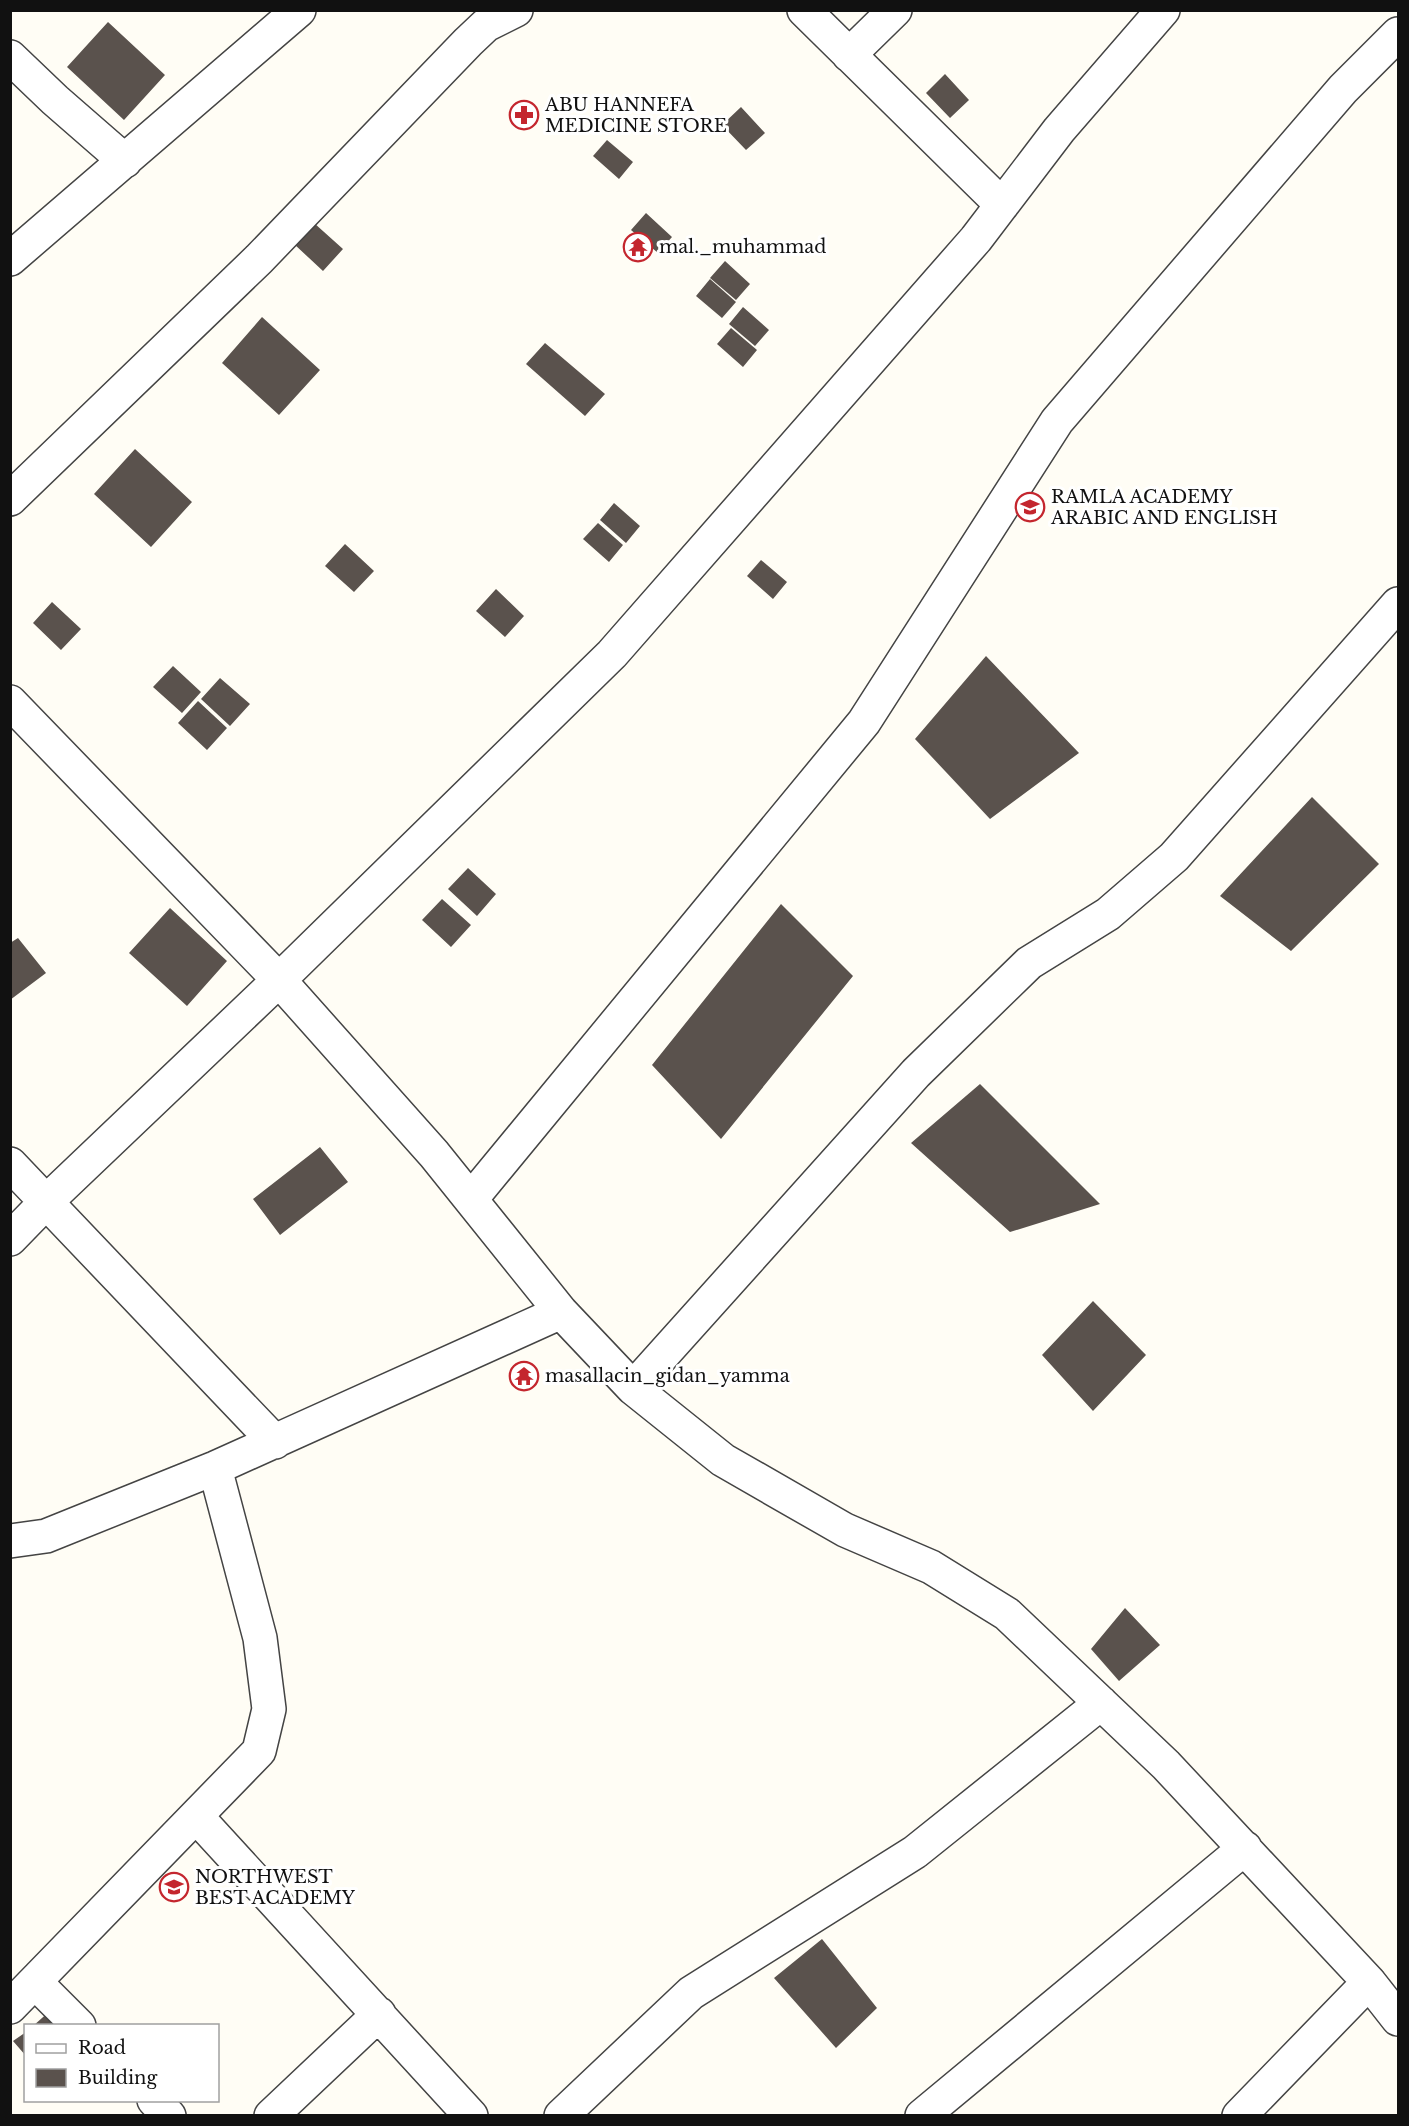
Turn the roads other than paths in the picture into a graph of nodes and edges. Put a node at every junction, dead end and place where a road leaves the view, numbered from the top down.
1 (298, 10) edge
2 (804, 10) edge
3 (895, 10) edge
4 (1163, 10) edge
5 (511, 11) edge
6 (1398, 34) edge
7 (849, 56) junction
8 (10, 57) edge
9 (125, 161) junction
10 (1002, 205) junction
11 (10, 259) edge
12 (10, 499) edge
13 (1398, 604) edge
14 (10, 702) edge
15 (279, 980) junction
16 (10, 1164) edge
17 (471, 1199) junction
18 (47, 1200) junction
19 (10, 1239) edge
20 (561, 1312) junction
21 (633, 1388) junction
22 (275, 1442) junction
23 (216, 1468) junction
24 (10, 1541) edge
25 (1101, 1703) junction
26 (196, 1816) junction
27 (1245, 1848) junction
28 (34, 1982) junction
29 (1369, 1982) junction
30 (10, 2007) edge
31 (379, 2014) junction
32 (1398, 2019) edge
33 (78, 2024) edge
34 (156, 2102) edge
35 (169, 2115) edge
36 (271, 2115) edge
37 (471, 2115) edge
38 (561, 2115) edge
39 (922, 2115) edge
40 (1239, 2115) edge

1 - 9 street
2 - 7 street
3 - 7 street
4 - 10 street
5 - 12 street
6 - 17 street
7 - 10 street
8 - 9 street
9 - 11 street
10 - 15 street
13 - 21 street
14 - 15 street
15 - 17 street
15 - 18 street
16 - 18 street
17 - 20 street
18 - 19 street
18 - 22 street
20 - 21 street
20 - 22 street
21 - 25 street
22 - 23 street
23 - 24 street
23 - 26 street
25 - 27 street
25 - 38 street
26 - 28 street
26 - 31 street
27 - 29 street
27 - 39 street
28 - 30 street
28 - 33 street
29 - 32 street
29 - 40 street
31 - 36 street
31 - 37 street
34 - 35 street

